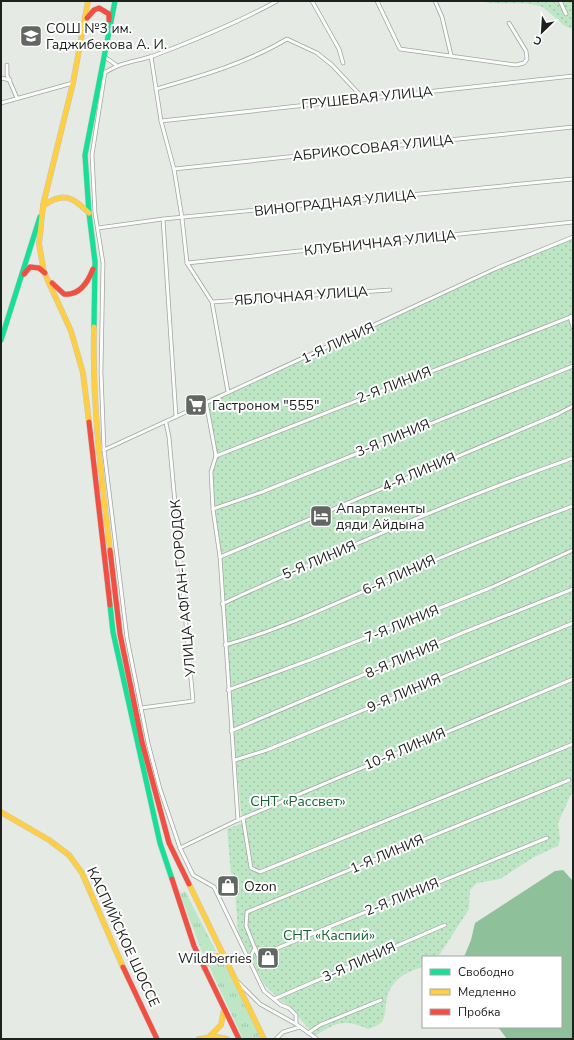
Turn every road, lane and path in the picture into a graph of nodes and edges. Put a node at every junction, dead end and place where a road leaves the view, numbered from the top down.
1 (88, 1) edge
2 (115, 1) edge
3 (266, 1) edge
4 (277, 1) edge
5 (312, 1) edge
6 (377, 1) edge
7 (435, 1) edge
8 (560, 1) edge
9 (268, 6) junction
10 (566, 14) dead end
11 (509, 23) dead end
12 (84, 25) junction
13 (110, 27) junction
14 (451, 55) junction
15 (151, 56) junction
16 (104, 57) junction
17 (343, 63) dead end
18 (7, 65) dead end
19 (116, 65) junction
20 (103, 74) junction
21 (573, 76) edge
22 (1, 78) edge
23 (10, 80) junction
24 (73, 82) junction
25 (156, 89) junction
26 (17, 98) junction
27 (363, 98) junction
28 (1, 103) edge
29 (161, 121) junction
30 (573, 127) edge
31 (174, 169) junction
32 (573, 179) edge
33 (43, 206) junction
34 (89, 213) junction
35 (182, 218) junction
36 (163, 219) junction
37 (573, 222) edge
38 (98, 228) junction
39 (573, 237) edge
40 (95, 262) junction
41 (187, 263) junction
42 (44, 272) junction
43 (20, 282) junction
44 (390, 290) dead end
45 (212, 302) junction
46 (571, 316) edge
47 (573, 327) edge
48 (2, 330) edge
49 (1, 340) edge
50 (573, 366) edge
51 (228, 392) junction
52 (206, 402) junction
53 (573, 406) edge
54 (176, 417) junction
55 (166, 423) junction
56 (104, 450) junction
57 (216, 456) junction
58 (573, 458) edge
59 (573, 506) edge
60 (213, 509) junction
61 (573, 550) edge
62 (220, 557) junction
63 (573, 589) edge
64 (222, 604) junction
65 (573, 623) edge
66 (225, 645) junction
67 (573, 679) edge
68 (228, 690) junction
69 (141, 708) junction
70 (231, 731) junction
71 (573, 744) edge
72 (235, 760) junction
73 (569, 780) dead end
74 (1, 812) edge
75 (244, 818) junction
76 (238, 820) junction
77 (547, 838) dead end
78 (180, 848) junction
79 (445, 925) dead end
80 (255, 948) junction
81 (258, 956) joint
82 (224, 959) junction
83 (249, 960) junction
84 (204, 968) junction
85 (235, 980) junction
86 (274, 999) junction
87 (381, 1000) dead end
88 (223, 1004) junction
89 (296, 1024) junction
90 (300, 1027) junction
91 (308, 1033) junction
92 (209, 1037) junction
93 (157, 1039) edge
94 (199, 1039) edge
95 (228, 1039) edge
96 (239, 1039) edge
97 (264, 1039) edge
98 (276, 1039) edge
99 (317, 1039) edge

1 - 12 main road
2 - 13 main road
3 - 9 street
4 - 9 street
5 - 17 street
6 - 14 street
7 - 14 street
8 - 10 street
9 - 15 street
11 - 14 street
12 - 13 main road
12 - 24 main road
13 - 16 main road
15 - 19 street
15 - 25 street
16 - 19 street
16 - 20 main road
18 - 23 street
19 - 20 street
20 - 34 main road
20 - 38 street
21 - 27 street, ГРУШЕВАЯ УЛИЦА
22 - 23 street
23 - 26 street
24 - 26 street
24 - 33 main road
25 - 27 street
25 - 29 street
26 - 28 street
27 - 29 street, ГРУШЕВАЯ УЛИЦА
29 - 31 street
30 - 31 street, АБРИКОСОВАЯ УЛИЦА
31 - 35 street
32 - 35 street, ВИНОГРАДНАЯ УЛИЦА
33 - 34 main road
33 - 42 main road
33 - 43 main road
34 - 40 main road
35 - 36 street, ВИНОГРАДНАЯ УЛИЦА
35 - 41 street
36 - 38 street, ВИНОГРАДНАЯ УЛИЦА
36 - 54 street
37 - 41 street, КЛУБНИЧНАЯ УЛИЦА
38 - 56 street
39 - 51 street, 1-Я ЛИНИЯ
40 - 42 main road
40 - 82 main road
41 - 45 street
42 - 43 main road
42 - 84 main road
43 - 48 main road
44 - 45 street, ЯБЛОЧНАЯ УЛИЦА
45 - 51 street
46 - 47 street
46 - 57 street, 2-Я ЛИНИЯ
48 - 49 main road
50 - 60 street, 3-Я ЛИНИЯ
51 - 52 street, 1-Я ЛИНИЯ
52 - 54 street, 1-Я ЛИНИЯ
52 - 57 street
53 - 62 street, 4-Я ЛИНИЯ
54 - 55 street, 1-Я ЛИНИЯ
55 - 56 street, 1-Я ЛИНИЯ
55 - 69 street, УЛИЦА АФГАН-ГОРОДОК
56 - 69 street
57 - 60 street
58 - 64 street, 5-Я ЛИНИЯ
59 - 66 street, 6-Я ЛИНИЯ
60 - 62 street
61 - 68 street, 7-Я ЛИНИЯ
62 - 64 street
63 - 70 street, 8-Я ЛИНИЯ
64 - 66 street
65 - 72 street, 9-Я ЛИНИЯ
66 - 68 street
67 - 75 street, 10-Я ЛИНИЯ
68 - 70 street
69 - 78 street
70 - 72 street
71 - 75 street
72 - 76 street
73 - 80 street, 1-Я ЛИНИЯ
74 - 93 main road, КАСПИЙСКОЕ ШОССЕ
75 - 76 street, 10-Я ЛИНИЯ
76 - 78 street, 10-Я ЛИНИЯ
77 - 81 street, 2-Я ЛИНИЯ
78 - 83 street
79 - 86 street, 3-Я ЛИНИЯ
80 - 81 street, 1-Я ЛИНИЯ
80 - 83 street
82 - 84 main road
82 - 85 main road
83 - 86 street
84 - 88 main road
85 - 89 street
85 - 97 main road
86 - 89 street
87 - 91 street
88 - 92 main road
88 - 96 main road
89 - 90 street
90 - 91 street
90 - 98 street
91 - 99 street
92 - 94 main road
92 - 95 main road

